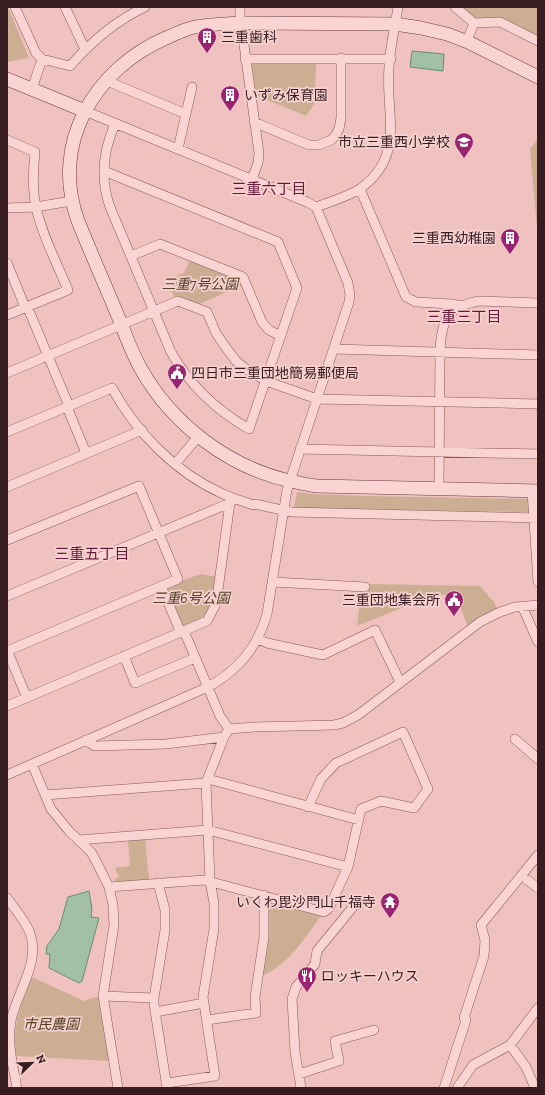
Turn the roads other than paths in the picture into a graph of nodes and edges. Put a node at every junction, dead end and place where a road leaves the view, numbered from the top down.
1 (15, 7) edge
2 (65, 7) edge
3 (145, 7) edge
4 (240, 7) edge
5 (398, 7) edge
6 (455, 7) edge
7 (474, 22) junction
8 (241, 23) junction
9 (395, 24) junction
10 (467, 41) junction
11 (538, 41) edge
12 (85, 49) junction
13 (341, 58) junction
14 (391, 58) junction
15 (42, 59) junction
16 (245, 59) junction
17 (538, 76) edge
18 (7, 79) edge
19 (107, 81) junction
20 (192, 87) dead end
21 (32, 89) junction
22 (86, 111) junction
23 (186, 114) junction
24 (254, 122) junction
25 (115, 124) junction
26 (7, 140) edge
27 (178, 149) junction
28 (104, 171) junction
29 (252, 179) junction
30 (360, 189) junction
31 (71, 201) junction
32 (36, 207) junction
33 (7, 208) edge
34 (316, 208) junction
35 (131, 256) junction
36 (7, 263) edge
37 (538, 303) edge
38 (462, 306) junction
39 (26, 307) junction
40 (154, 312) junction
41 (7, 315) edge
42 (122, 326) junction
43 (281, 336) junction
44 (334, 349) junction
45 (440, 352) junction
46 (538, 354) edge
47 (48, 356) junction
48 (7, 373) edge
49 (266, 381) junction
50 (317, 399) junction
51 (440, 402) junction
52 (538, 404) edge
53 (68, 407) junction
54 (8, 430) edge
55 (142, 430) junction
56 (198, 436) junction
57 (300, 449) junction
58 (86, 453) junction
59 (439, 453) junction
60 (538, 454) edge
61 (175, 464) junction
62 (289, 481) junction
63 (7, 487) edge
64 (439, 488) junction
65 (535, 491) edge
66 (232, 501) junction
67 (283, 511) junction
68 (536, 518) edge
69 (159, 532) junction
70 (7, 540) edge
71 (273, 582) junction
72 (538, 582) edge
73 (161, 586) junction
74 (365, 587) dead end
75 (7, 596) edge
76 (538, 605) edge
77 (522, 606) junction
78 (182, 632) junction
79 (258, 639) junction
80 (538, 642) edge
81 (7, 650) edge
82 (124, 656) junction
83 (195, 658) junction
84 (400, 682) junction
85 (208, 687) junction
86 (26, 698) junction
87 (7, 706) edge
88 (227, 733) junction
89 (515, 739) dead end
90 (86, 740) junction
91 (538, 759) edge
92 (32, 764) junction
93 (7, 775) edge
94 (207, 781) junction
95 (45, 796) junction
96 (308, 806) junction
97 (359, 820) junction
98 (208, 830) junction
99 (78, 840) junction
100 (538, 855) edge
101 (348, 868) junction
102 (527, 880) dead end
103 (210, 881) junction
104 (158, 883) junction
105 (109, 887) junction
106 (538, 888) edge
107 (264, 895) junction
108 (7, 898) edge
109 (353, 906) dead end
110 (103, 996) junction
111 (154, 998) junction
112 (204, 1003) junction
113 (538, 1008) edge
114 (155, 1012) junction
115 (207, 1020) junction
116 (374, 1030) dead end
117 (510, 1045) junction
118 (299, 1074) junction
119 (535, 1083) edge
120 (167, 1086) edge
121 (17, 1088) edge
122 (118, 1088) edge
123 (301, 1088) edge
124 (444, 1088) edge
125 (457, 1088) edge

1 - 15 street
2 - 12 street
3 - 12 street
4 - 8 street
5 - 9 street
6 - 7 street
7 - 10 street
7 - 11 street
8 - 9 street
8 - 16 street
8 - 19 street
9 - 10 street
9 - 14 street
10 - 17 street
12 - 15 street
13 - 14 street
13 - 16 street
13 - 24 street
14 - 30 street
15 - 21 street
16 - 24 street
18 - 21 street
19 - 22 street
19 - 23 street
20 - 23 street
21 - 22 street
22 - 25 street
22 - 31 street
23 - 27 street
24 - 29 street
25 - 27 street
25 - 28 street
26 - 32 street
27 - 29 street
28 - 35 street
28 - 43 street
29 - 34 street
30 - 34 street
30 - 38 street
31 - 32 street
31 - 42 street
32 - 33 street
32 - 39 street
34 - 44 street
35 - 40 street
35 - 43 street
36 - 39 street
37 - 38 street
38 - 45 street
39 - 41 street
39 - 47 street
40 - 42 street
40 - 49 street
40 - 49 street
42 - 47 street
42 - 56 street
43 - 49 street
44 - 45 street
44 - 50 street
45 - 46 street
45 - 51 street
47 - 48 street
47 - 53 street
49 - 50 street
50 - 51 street
50 - 57 street
51 - 52 street
51 - 59 street
53 - 54 street
53 - 55 street
53 - 58 street
55 - 58 street
55 - 61 street
56 - 61 street
56 - 62 street
57 - 59 street
57 - 62 street
58 - 63 street
59 - 60 street
59 - 64 street
61 - 66 street
62 - 64 street
62 - 67 street
64 - 65 street
65 - 68 street
66 - 67 street
66 - 69 street
66 - 78 street
67 - 68 street
67 - 71 street
68 - 72 street
69 - 70 street
69 - 73 street
69 - 75 street
71 - 74 street
71 - 79 street
73 - 78 street
73 - 81 street
76 - 77 street
77 - 80 street
77 - 84 street
78 - 82 street
78 - 83 street
79 - 84 street
79 - 85 street
81 - 86 street
82 - 83 street
82 - 86 street
83 - 85 street
84 - 88 street
85 - 88 street
85 - 90 street
86 - 87 street
88 - 90 street
88 - 94 street
89 - 91 street
90 - 92 street
92 - 93 street
92 - 95 street
94 - 95 street
94 - 96 street
94 - 98 street
95 - 99 street
96 - 97 street
96 - 97 street
97 - 101 street
98 - 99 street
98 - 101 street
98 - 103 street
99 - 105 street
100 - 124 street
101 - 107 street
102 - 106 street
103 - 104 street
103 - 107 street
103 - 112 street
104 - 105 street
104 - 111 street
105 - 110 street
107 - 115 street
108 - 121 street
109 - 118 street
110 - 111 street
110 - 122 street
111 - 114 street
112 - 114 street
112 - 115 street
113 - 117 street
114 - 120 street
115 - 120 street
116 - 118 street
117 - 119 street
117 - 125 street
118 - 123 street

